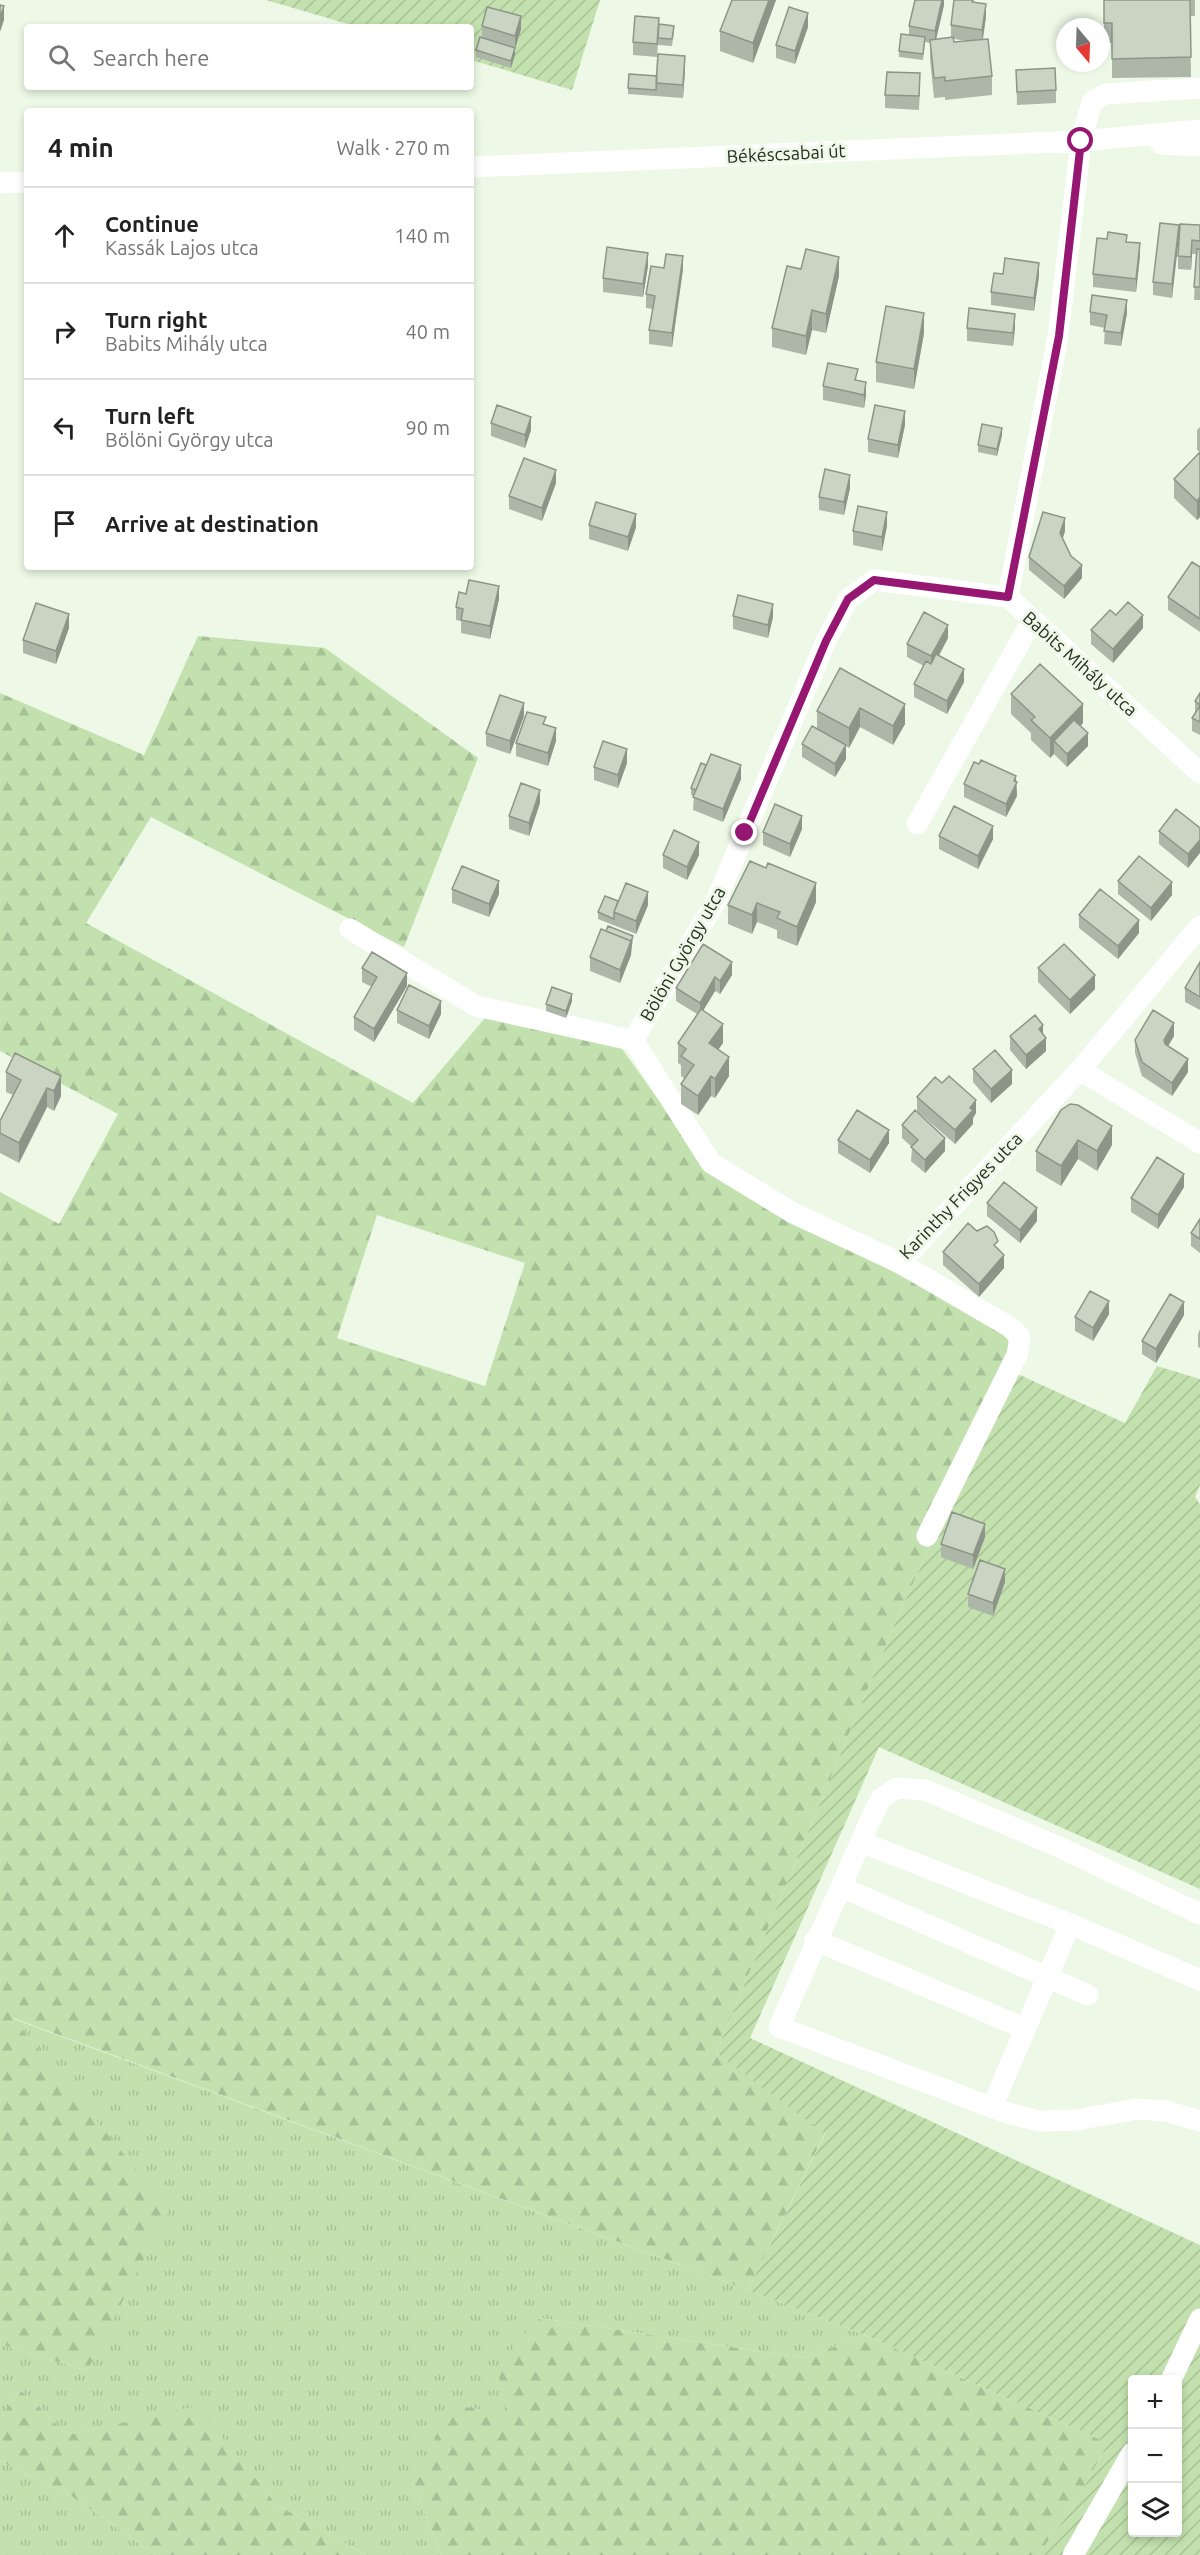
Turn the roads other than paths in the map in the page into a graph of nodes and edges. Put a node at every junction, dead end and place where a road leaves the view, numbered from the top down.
1 (1200, 88) edge
2 (1200, 130) edge
3 (1091, 140) junction
4 (1200, 146) edge
5 (474, 167) edge
6 (24, 182) edge
7 (0, 183) edge
8 (874, 580) joint
9 (1008, 597) junction
10 (1032, 621) junction
11 (1200, 773) edge
12 (916, 824) dead end
13 (1200, 926) edge
14 (350, 929) dead end
15 (633, 1040) junction
16 (1080, 1070) junction
17 (1200, 1143) edge
18 (900, 1263) junction
19 (927, 1536) dead end
20 (861, 1842) junction
21 (841, 1887) junction
22 (1200, 1914) edge
23 (1070, 1924) junction
24 (815, 1940) junction
25 (1047, 1977) junction
26 (1200, 1980) edge
27 (1088, 1995) dead end
28 (1024, 2028) junction
29 (992, 2108) junction
30 (1200, 2121) edge
31 (1200, 2319) edge
32 (1173, 2375) edge
33 (1128, 2460) edge
34 (1073, 2555) edge

1 - 3 street
2 - 3 street, Békéscsabai út
3 - 4 street, Békéscsabai út
3 - 5 street, Békéscsabai út
3 - 9 street
6 - 7 street
8 - 9 street, Babits Mihály utca
8 - 15 street, Bölöni György utca
9 - 10 street, Babits Mihály utca
10 - 11 street, Babits Mihály utca
10 - 12 street
13 - 16 street, Karinthy Frigyes utca
14 - 15 street
15 - 18 street, Karinthy Frigyes utca
16 - 17 street
16 - 18 street, Karinthy Frigyes utca
18 - 19 street
20 - 21 street
20 - 22 street
20 - 23 street
21 - 24 street
21 - 25 street
23 - 25 street
23 - 26 street
24 - 28 street
24 - 29 street
25 - 27 street
25 - 28 street
28 - 29 street
29 - 30 street
31 - 32 street
33 - 34 street

